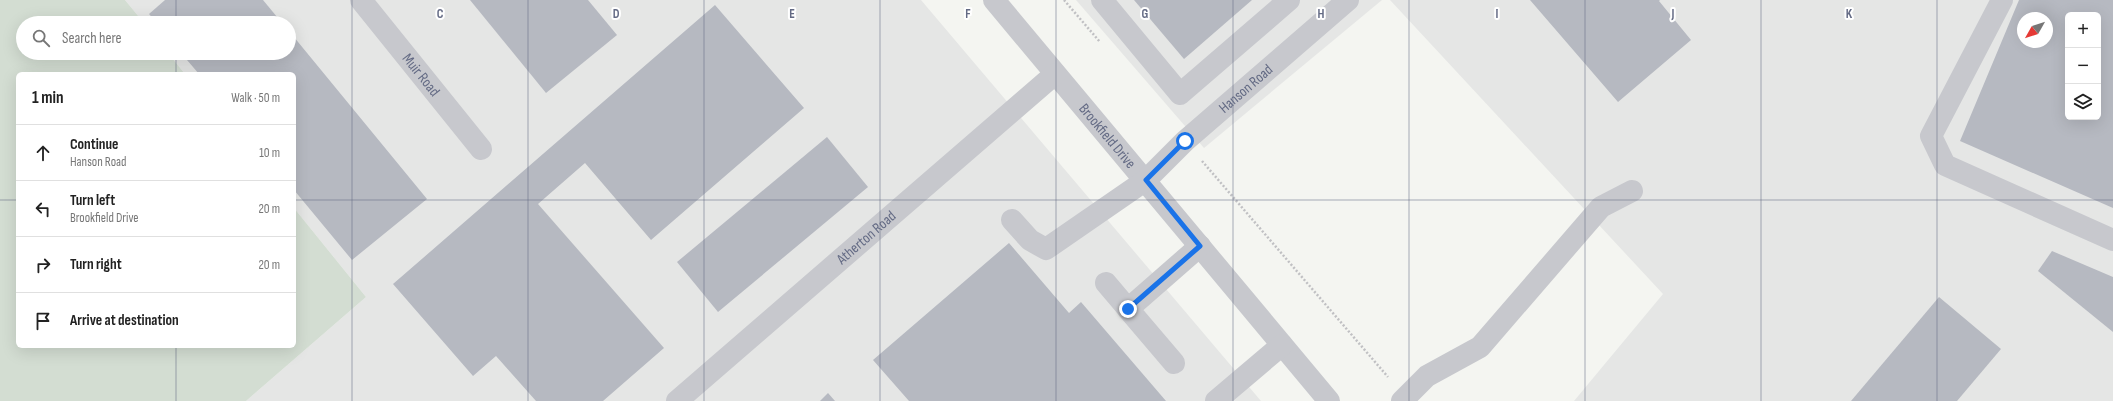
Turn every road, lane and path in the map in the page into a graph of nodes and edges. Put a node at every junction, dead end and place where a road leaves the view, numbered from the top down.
1 (361, 0) edge
2 (994, 0) edge
3 (1064, 0) edge
4 (1102, 0) edge
5 (1289, 0) edge
6 (2002, 0) edge
7 (1343, 2) edge
8 (1104, 47) dead end
9 (1055, 74) junction
10 (1185, 141) junction
11 (481, 149) dead end
12 (1146, 180) junction
13 (1632, 191) dead end
14 (1012, 220) dead end
15 (2113, 240) edge
16 (1200, 246) junction
17 (1106, 283) dead end
18 (1128, 309) junction
19 (1282, 345) junction
20 (1174, 363) dead end
21 (1404, 399) edge
22 (677, 401) edge
23 (1216, 401) edge
24 (1329, 401) edge

1 - 11 street, Muir Road
2 - 9 street, Brookfield Drive
3 - 8 path
4 - 5 street
6 - 15 street
7 - 10 street, Hanson Road
9 - 12 street, Brookfield Drive
9 - 22 street, Atherton Road
10 - 12 street, Hanson Road
10 - 21 path
12 - 14 street, Hanson Road
12 - 16 street, Brookfield Drive
13 - 21 street
16 - 18 street
16 - 19 street, Brookfield Drive
17 - 18 street
18 - 20 street
19 - 23 street
19 - 24 street, Brookfield Drive

